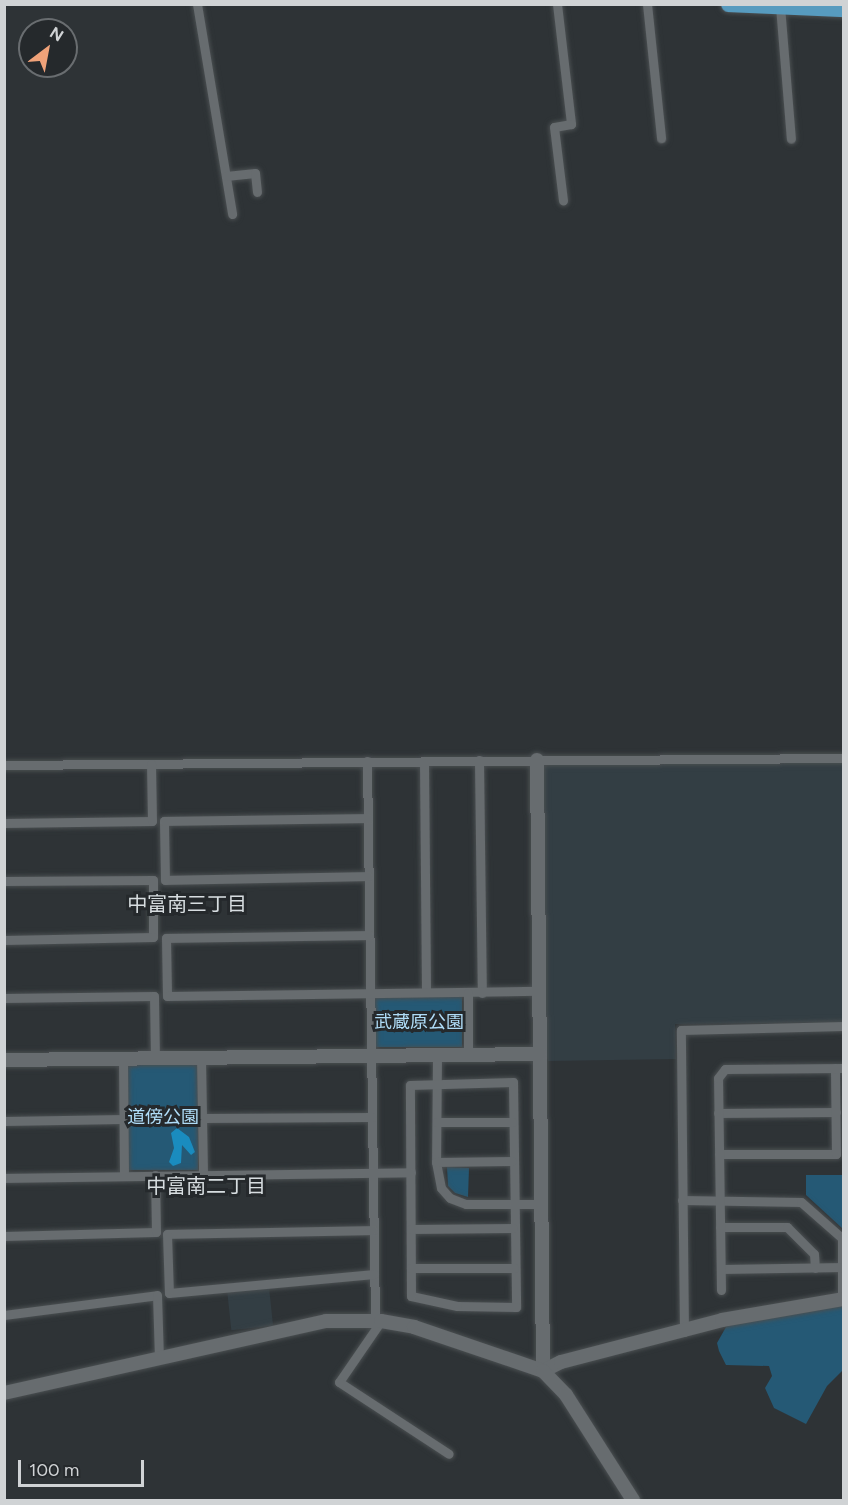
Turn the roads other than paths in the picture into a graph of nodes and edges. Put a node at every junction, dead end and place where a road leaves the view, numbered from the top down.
1 (197, 4) edge
2 (557, 4) edge
3 (647, 4) edge
4 (728, 4) edge
5 (780, 6) junction
6 (843, 9) edge
7 (661, 138) dead end
8 (791, 139) dead end
9 (226, 176) junction
10 (257, 192) dead end
11 (563, 200) dead end
12 (232, 214) dead end
13 (843, 758) edge
14 (479, 760) junction
15 (537, 760) junction
16 (367, 761) junction
17 (424, 761) junction
18 (151, 764) junction
19 (4, 765) edge
20 (368, 818) junction
21 (4, 823) edge
22 (368, 876) junction
23 (4, 881) edge
24 (369, 935) junction
25 (4, 940) edge
26 (539, 991) junction
27 (426, 992) junction
28 (370, 993) junction
29 (468, 993) junction
30 (482, 993) junction
31 (4, 999) edge
32 (843, 1026) edge
33 (540, 1054) junction
34 (370, 1055) junction
35 (437, 1055) junction
36 (468, 1055) junction
37 (155, 1058) junction
38 (201, 1058) junction
39 (123, 1059) junction
40 (4, 1060) edge
41 (839, 1068) edge
42 (436, 1083) junction
43 (836, 1112) junction
44 (718, 1113) junction
45 (372, 1117) junction
46 (202, 1118) junction
47 (123, 1119) junction
48 (4, 1121) edge
49 (436, 1122) junction
50 (512, 1122) junction
51 (719, 1154) junction
52 (512, 1161) junction
53 (436, 1162) junction
54 (411, 1172) junction
55 (372, 1173) junction
56 (203, 1174) junction
57 (155, 1175) junction
58 (124, 1176) junction
59 (4, 1178) edge
60 (682, 1200) junction
61 (720, 1200) junction
62 (513, 1203) junction
63 (542, 1204) junction
64 (720, 1227) junction
65 (513, 1228) junction
66 (411, 1229) junction
67 (373, 1230) junction
68 (4, 1236) edge
69 (842, 1238) edge
70 (843, 1267) edge
71 (514, 1268) junction
72 (815, 1268) junction
73 (411, 1269) junction
74 (721, 1269) junction
75 (374, 1274) junction
76 (721, 1290) dead end
77 (843, 1299) edge
78 (4, 1315) edge
79 (378, 1320) junction
80 (684, 1332) junction
81 (159, 1359) junction
82 (543, 1371) junction
83 (4, 1393) edge
84 (449, 1454) dead end
85 (633, 1500) edge

1 - 9 street
2 - 11 street
3 - 7 street
4 - 5 main road
5 - 6 main road
5 - 8 street
9 - 10 street
9 - 12 street
13 - 15 street
14 - 15 street
14 - 17 street
14 - 30 street
15 - 26 street
16 - 17 street
16 - 18 street
16 - 20 street
17 - 27 street
18 - 19 street
18 - 21 street
20 - 22 street
20 - 22 street
22 - 24 street
23 - 25 street
24 - 28 street
24 - 28 street
26 - 30 street
26 - 33 street
27 - 28 street
27 - 29 street
28 - 34 street
29 - 30 street
29 - 36 street
31 - 37 street
32 - 60 street
33 - 36 street
33 - 63 street
34 - 35 street
34 - 38 street
34 - 45 street
35 - 36 street
35 - 42 street
37 - 38 street
37 - 39 street
38 - 46 street
39 - 40 street
39 - 47 street
41 - 43 street
41 - 44 street
42 - 49 street
42 - 50 street
42 - 54 street
43 - 44 street
43 - 51 street
44 - 51 street
45 - 46 street
45 - 55 street
46 - 56 street
47 - 48 street
47 - 58 street
49 - 50 street
49 - 53 street
50 - 52 street
51 - 61 street
52 - 53 street
52 - 62 street
53 - 62 street
54 - 55 street
54 - 66 street
55 - 56 street
55 - 67 street
56 - 57 street
57 - 58 street
57 - 68 street
58 - 59 street
60 - 61 street
60 - 80 street
61 - 64 street
61 - 69 street
62 - 63 street
62 - 65 street
63 - 82 street
64 - 72 street
64 - 74 street
65 - 66 street
65 - 71 street
66 - 73 street
67 - 75 street
67 - 75 street
69 - 70 street
70 - 72 street
70 - 77 street
71 - 73 street
71 - 73 street
72 - 74 street
74 - 76 street
75 - 79 street
77 - 80 street
78 - 81 street
79 - 81 street
79 - 82 street
79 - 84 street
80 - 82 street
81 - 83 street
82 - 85 street

